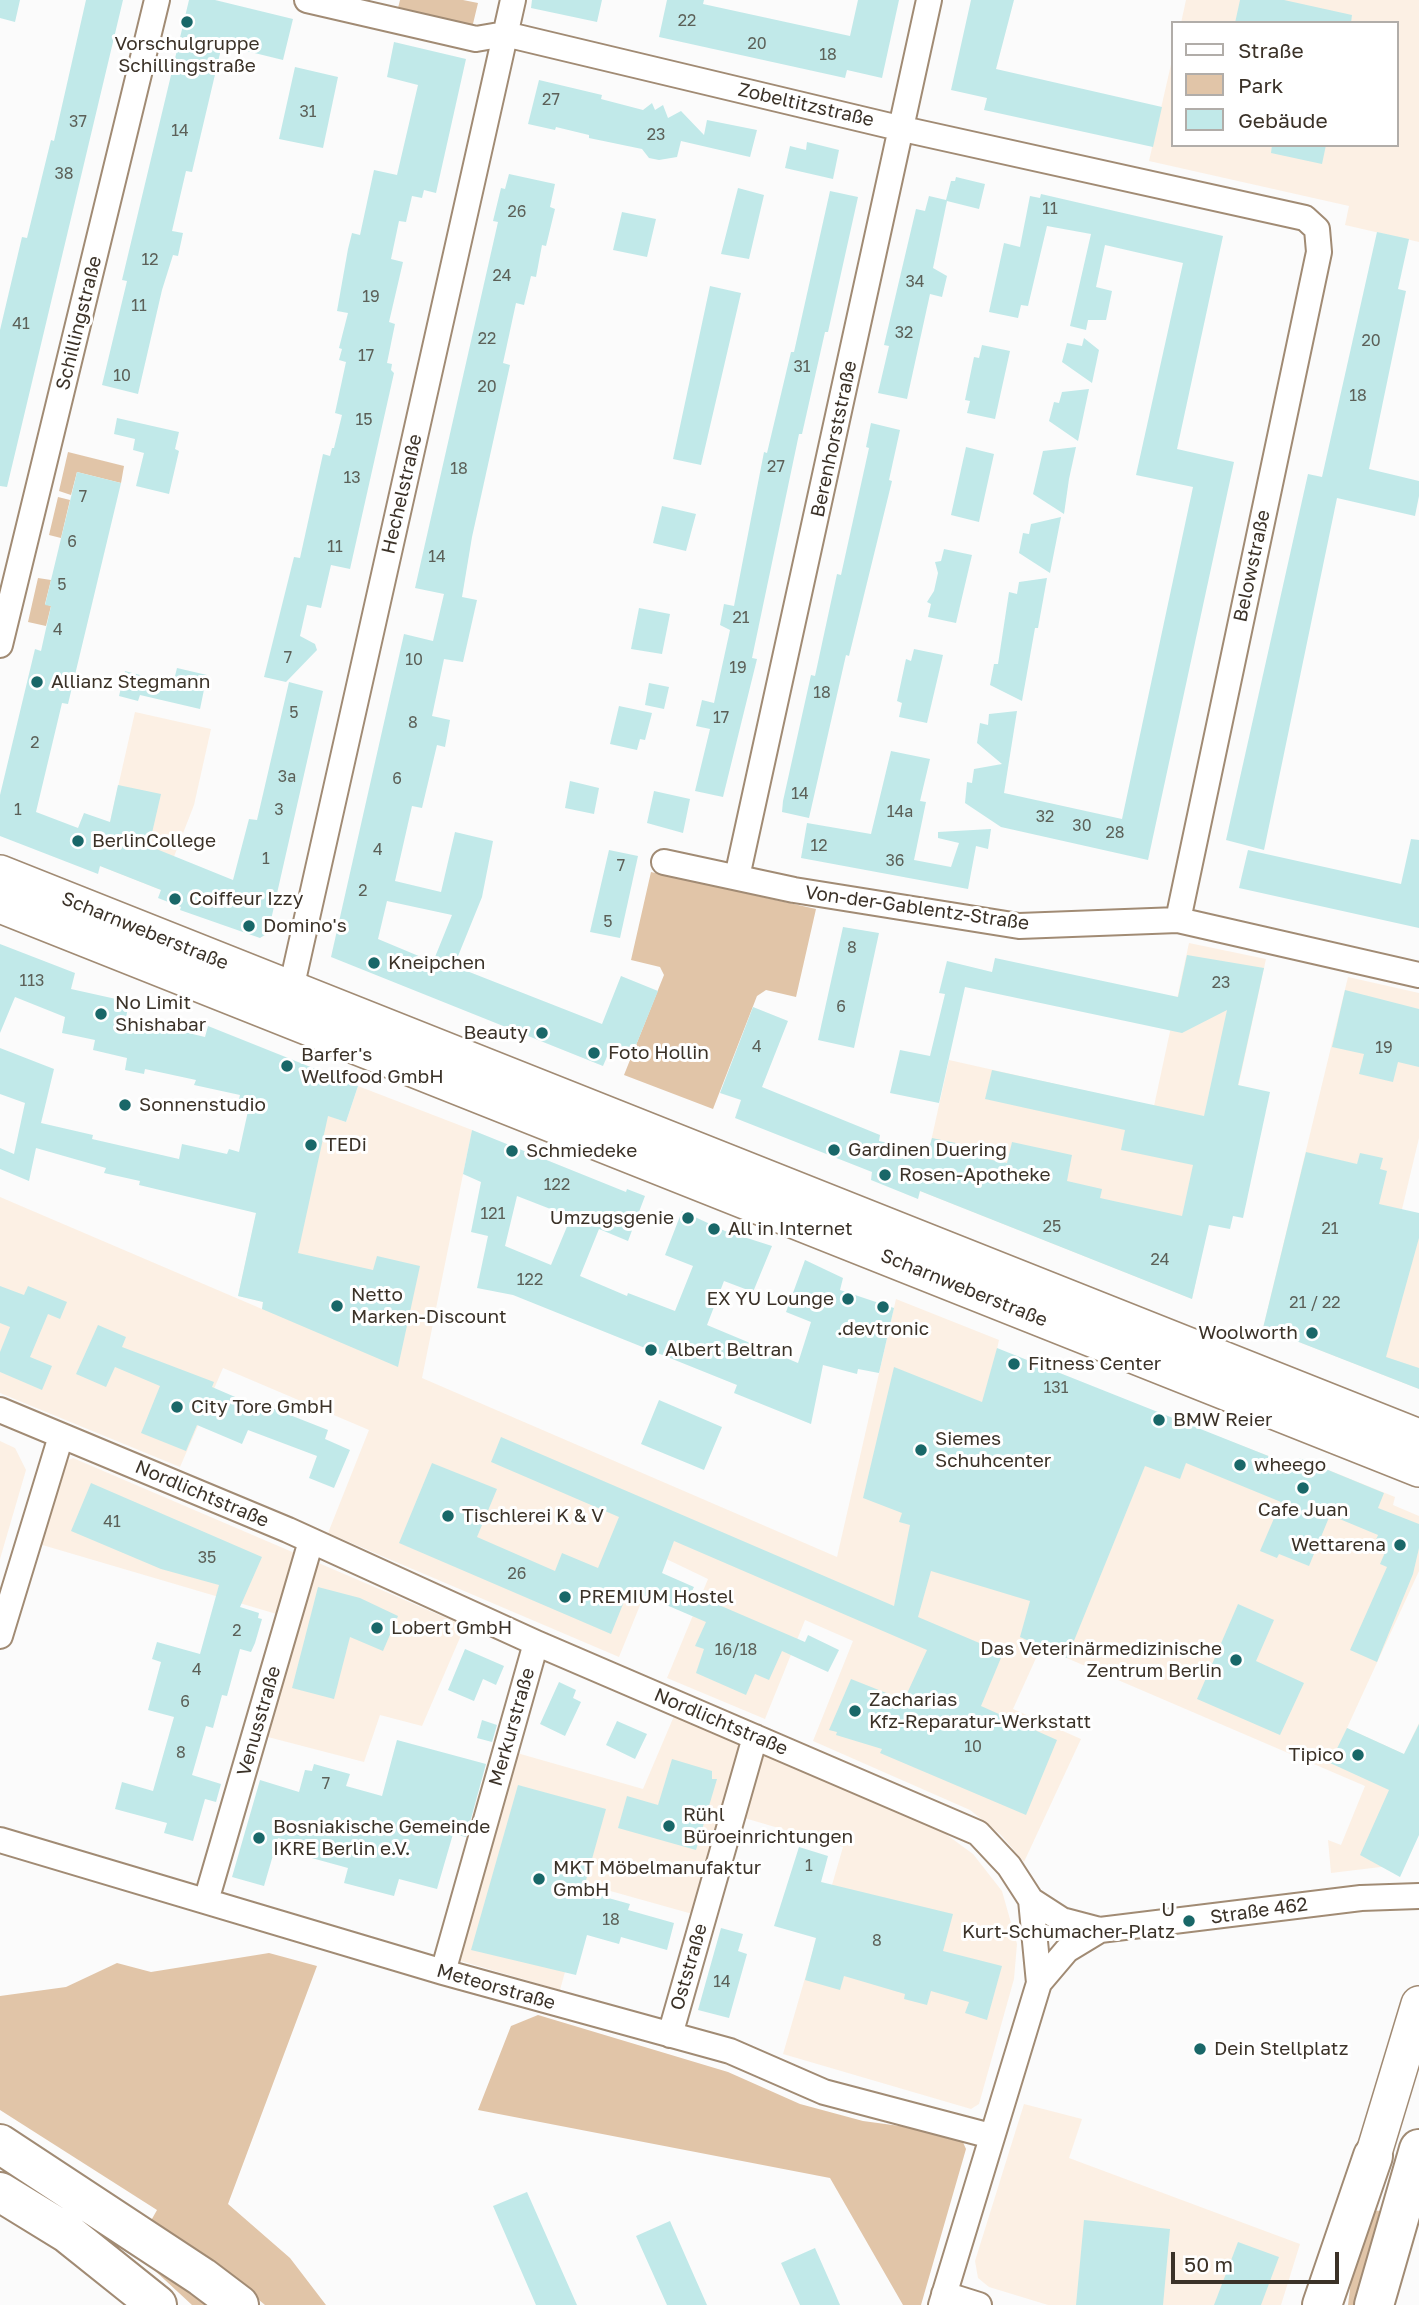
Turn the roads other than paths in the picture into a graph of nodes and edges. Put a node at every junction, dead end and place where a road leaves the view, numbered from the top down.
1 (157, 0) edge
2 (307, 0) edge
3 (513, 0) edge
4 (929, 0) edge
5 (505, 34) junction
6 (903, 129) junction
7 (1305, 218) joint
8 (0, 645) edge
9 (664, 862) dead end
10 (0, 873) edge
11 (732, 876) junction
12 (0, 905) edge
13 (1178, 920) junction
14 (1419, 975) edge
15 (287, 1003) junction
16 (475, 1078) junction
17 (0, 1410) edge
18 (61, 1436) junction
19 (1419, 1437) edge
20 (1419, 1469) edge
21 (311, 1541) junction
22 (0, 1636) edge
23 (536, 1643) junction
24 (755, 1737) junction
25 (0, 1840) edge
26 (1419, 1896) edge
27 (1031, 1900) junction
28 (206, 1901) junction
29 (1100, 1930) junction
30 (443, 1972) junction
31 (1039, 1983) junction
32 (1419, 2004) edge
33 (670, 2035) junction
34 (991, 2136) junction
35 (0, 2144) edge
36 (1373, 2156) junction
37 (1417, 2159) edge
38 (0, 2192) edge
39 (942, 2299) edge
40 (157, 2305) edge
41 (239, 2305) edge
42 (979, 2305) edge
43 (1322, 2305) edge
44 (1374, 2305) edge

1 - 8 street, Schillingstraße
2 - 5 street, Zobeltitzstraße
3 - 5 street, Hechelstraße
4 - 6 street, Berenhorststraße
5 - 6 street, Zobeltitzstraße
5 - 15 street, Hechelstraße
6 - 7 street, Zobeltitzstraße
6 - 11 street, Berenhorststraße
7 - 13 street, Belowstraße
9 - 11 street, Von-der-Gablentz-Straße
10 - 15 main road, Scharnweberstraße
11 - 13 street, Von-der-Gablentz-Straße
12 - 15 main road, Scharnweberstraße
13 - 14 street, Von-der-Gablentz-Straße
15 - 16 main road, Scharnweberstraße
16 - 19 main road, Scharnweberstraße
16 - 20 main road, Scharnweberstraße
17 - 18 street, Nordlichtstraße
18 - 21 street, Nordlichtstraße
18 - 22 street
21 - 23 street, Nordlichtstraße
21 - 28 street, Venusstraße
23 - 24 street, Nordlichtstraße
23 - 30 street, Merkurstraße
24 - 27 street, Nordlichtstraße
24 - 33 street, Oststraße
25 - 28 street, Meteorstraße
26 - 29 street, Straße 462
27 - 29 street, Straße 462
27 - 31 street, Nordlichtstraße
28 - 30 street, Meteorstraße
29 - 31 street, Straße 462
30 - 33 street, Meteorstraße
31 - 34 street, Nordlichtstraße
32 - 36 main road
33 - 34 street, Meteorstraße
34 - 39 street, Nordlichtstraße
35 - 41 main road
36 - 37 main road
36 - 43 main road
37 - 44 main road
38 - 40 main road
39 - 42 street

